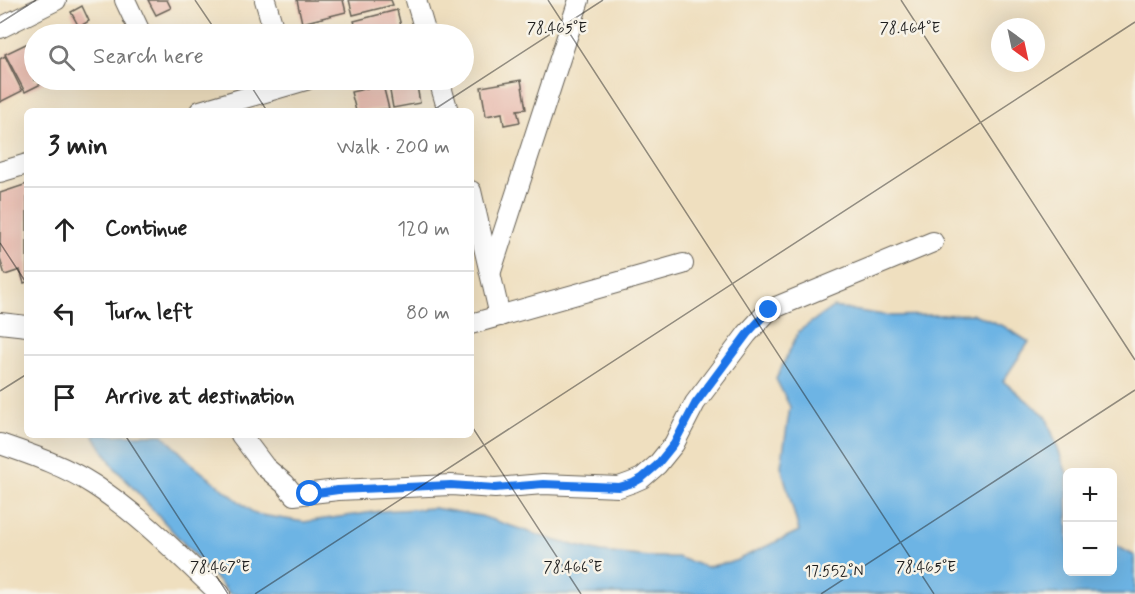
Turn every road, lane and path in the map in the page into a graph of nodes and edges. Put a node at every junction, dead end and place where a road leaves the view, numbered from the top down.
1 (56, 0) edge
2 (125, 0) edge
3 (265, 0) edge
4 (416, 0) edge
5 (579, 0) edge
6 (136, 24) edge
7 (271, 24) edge
8 (423, 24) edge
9 (0, 28) edge
10 (266, 90) edge
11 (442, 90) edge
12 (209, 108) edge
13 (447, 108) edge
14 (24, 165) edge
15 (0, 172) edge
16 (474, 203) edge
17 (933, 242) dead end
18 (684, 264) dead end
19 (491, 271) junction
20 (500, 316) junction
21 (0, 323) edge
22 (474, 323) edge
23 (24, 326) edge
24 (243, 438) edge
25 (0, 444) edge
26 (220, 594) edge

1 - 9 street
2 - 6 street
3 - 7 street
4 - 8 street
5 - 19 street
10 - 12 street
11 - 13 street
14 - 15 street
16 - 19 street
17 - 24 street
18 - 20 street
19 - 20 street
20 - 22 street
21 - 23 street
25 - 26 street

